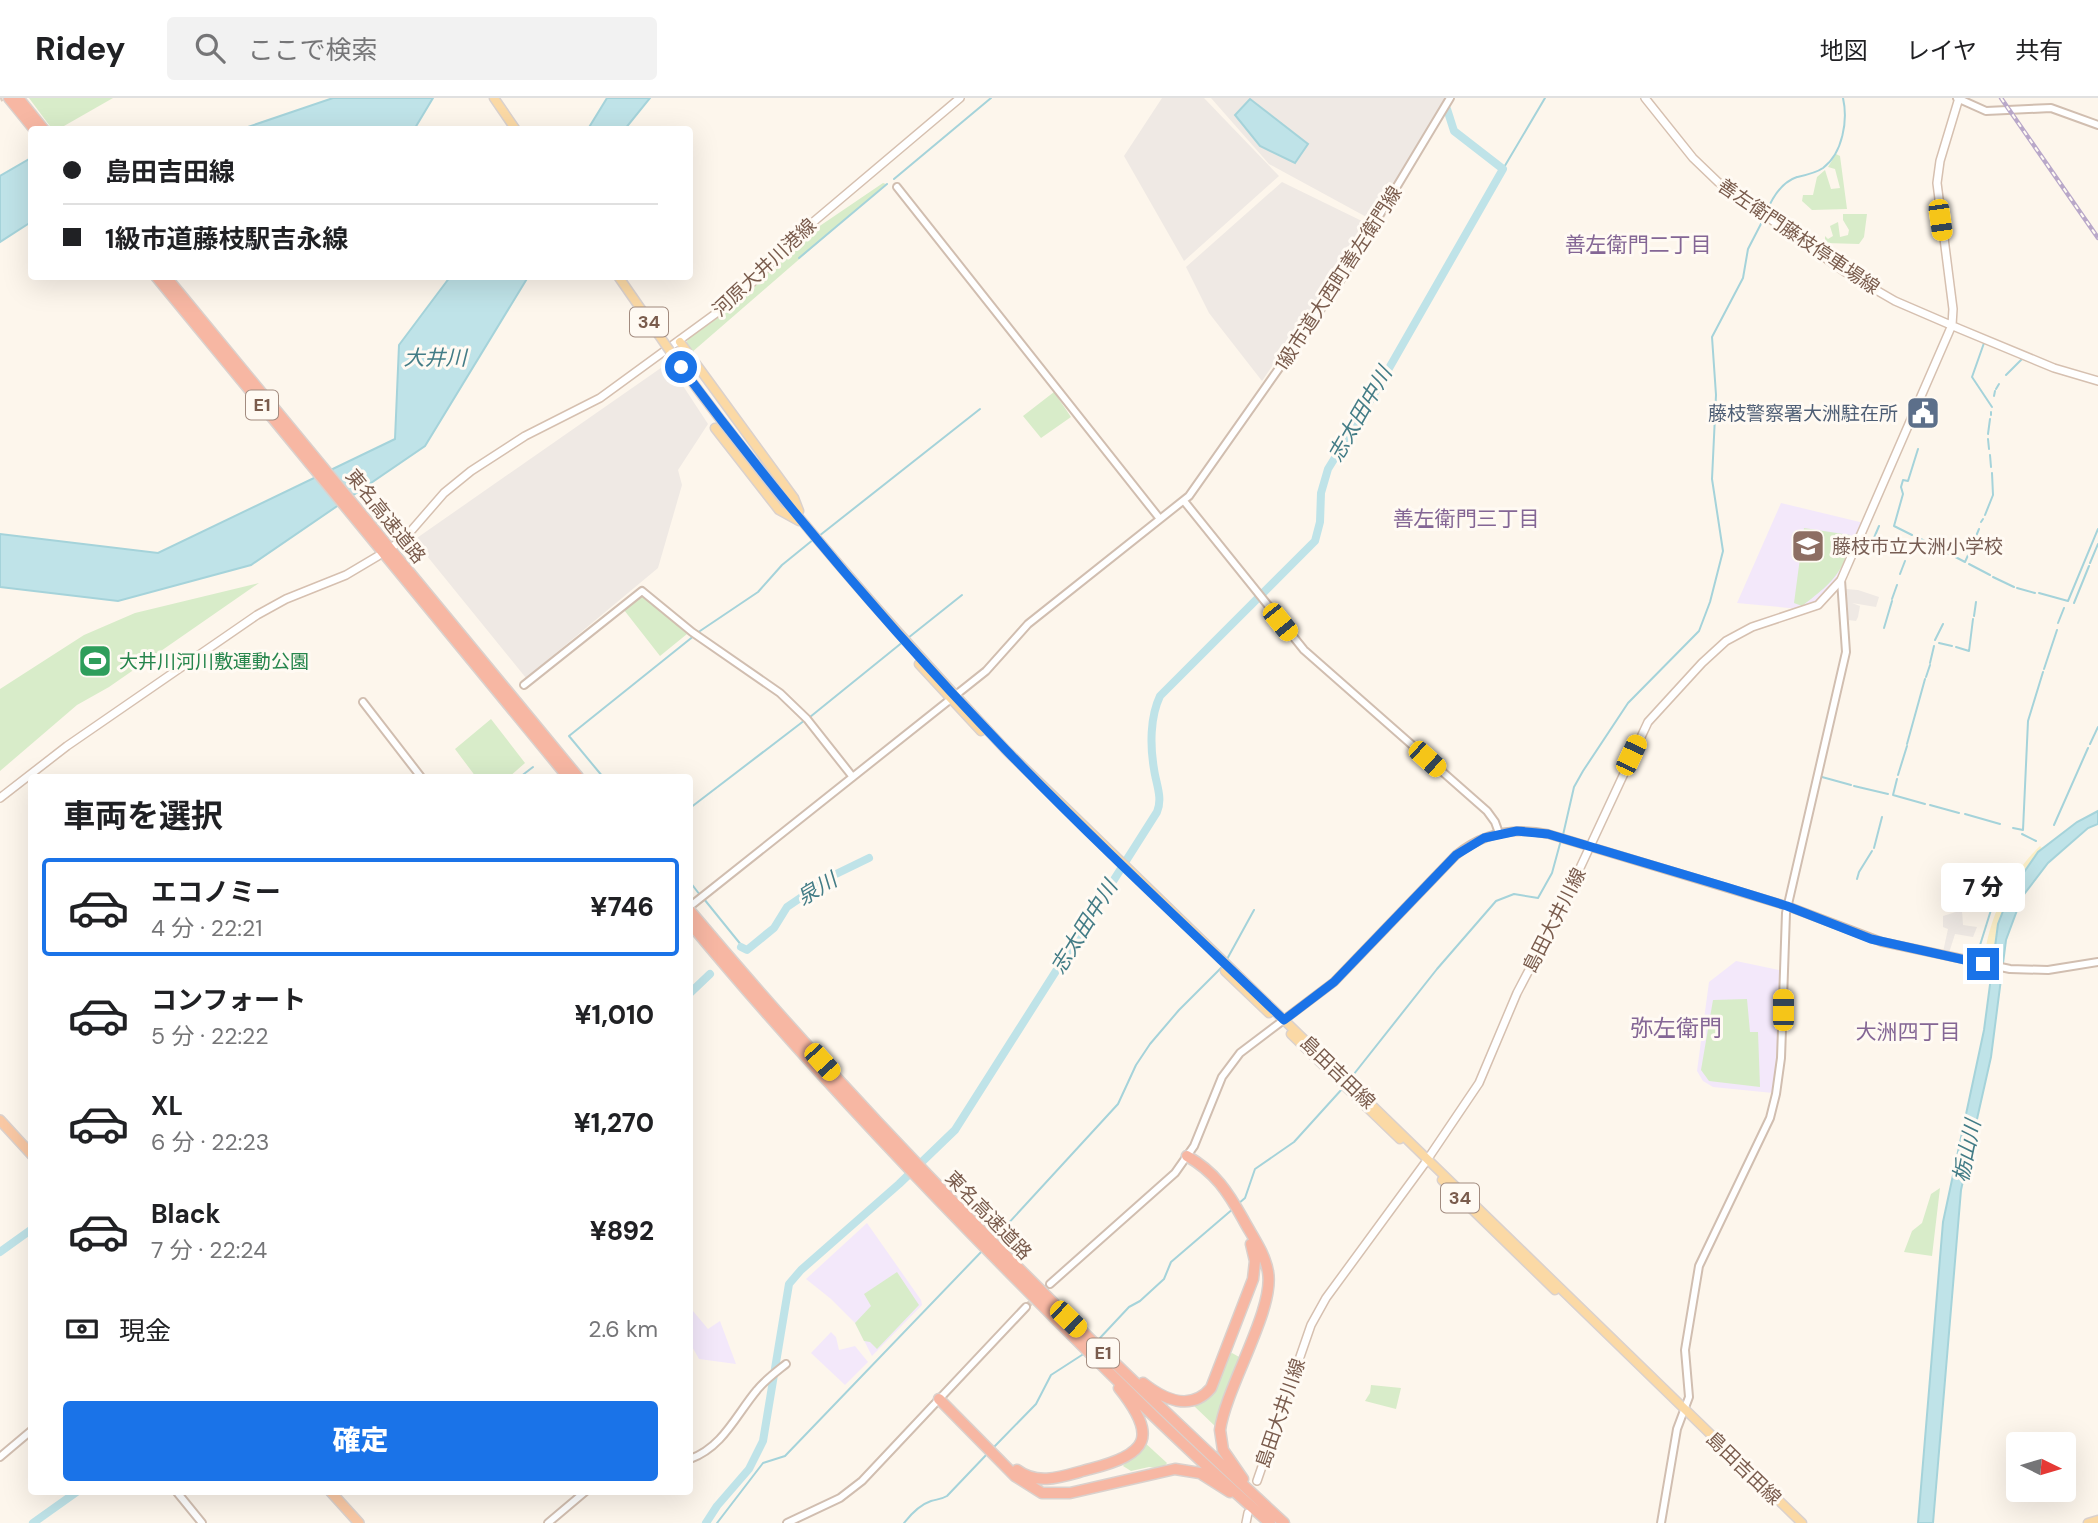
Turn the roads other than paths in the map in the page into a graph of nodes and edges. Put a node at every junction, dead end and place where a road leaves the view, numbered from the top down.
1 (9, 98) edge
2 (18, 98) edge
3 (494, 98) edge
4 (960, 98) edge
5 (1450, 98) edge
6 (1645, 98) edge
7 (1958, 98) edge
8 (23, 109) junction
9 (2098, 125) edge
10 (33, 126) edge
11 (40, 126) edge
12 (513, 126) edge
13 (897, 187) dead end
14 (159, 280) edge
15 (169, 280) edge
16 (621, 280) edge
17 (1952, 325) junction
18 (680, 342) junction
19 (2098, 381) edge
20 (1184, 501) junction
21 (800, 519) junction
22 (1160, 519) junction
23 (370, 531) junction
24 (392, 547) dead end
25 (378, 556) dead end
26 (1841, 580) junction
27 (524, 685) dead end
28 (953, 697) junction
29 (363, 702) dead end
30 (31, 774) edge
31 (419, 774) edge
32 (566, 774) edge
33 (576, 774) edge
34 (28, 776) edge
35 (852, 776) junction
36 (0, 798) edge
37 (1499, 834) junction
38 (1590, 846) junction
39 (693, 906) edge
40 (1787, 906) junction
41 (693, 910) edge
42 (693, 926) edge
43 (2098, 962) edge
44 (1282, 1021) junction
45 (0, 1120) edge
46 (4, 1130) edge
47 (28, 1151) edge
48 (1187, 1156) junction
49 (1426, 1161) junction
50 (909, 1162) junction
51 (1050, 1284) tunnel mouth
52 (1027, 1307) tunnel mouth
53 (1098, 1355) junction
54 (786, 1364) dead end
55 (939, 1399) junction
56 (1685, 1413) junction
57 (28, 1433) edge
58 (0, 1457) edge
59 (693, 1457) edge
60 (1256, 1481) dead end
61 (179, 1495) edge
62 (334, 1495) edge
63 (581, 1495) edge
64 (1248, 1513) dead end
65 (2098, 1520) edge
66 (1269, 1522) edge
67 (202, 1523) edge
68 (359, 1523) edge
69 (548, 1523) edge
70 (787, 1523) edge
71 (1246, 1523) edge
72 (1285, 1523) edge
73 (1661, 1523) edge
74 (1794, 1523) edge
75 (1802, 1523) edge
76 (2088, 1523) edge

1 - 8 highway
2 - 8 highway
3 - 12 main road
4 - 18 main road, 河原大井川港線
5 - 20 street, 1級市道大西町善左衛門線
6 - 17 main road, 善左衛門藤枝停車場線
7 - 9 street
7 - 17 main road, 島田大井川線
8 - 10 highway
8 - 11 highway
13 - 22 street
14 - 23 highway, 東名高速道路 / E1
15 - 23 highway, 東名高速道路 / E1
16 - 21 main road, 島田吉田線 / 34, bridge
17 - 19 main road, 善左衛門藤枝停車場線
17 - 26 main road, 島田大井川線
18 - 21 main road
18 - 24 main road, 河原大井川港線
20 - 22 street, 1級市道大西町善左衛門線
20 - 37 street
21 - 28 main road, 島田吉田線 / 34
22 - 28 street, 1級市道大西町善左衛門線
23 - 32 highway, 東名高速道路 / E1
23 - 33 highway, 東名高速道路 / E1
25 - 30 main road
26 - 38 main road, 島田大井川線
26 - 40 street
27 - 35 street
28 - 35 street, 1級市道大西町善左衛門線
28 - 44 main road, 島田吉田線 / 34
29 - 31 street
34 - 36 main road
35 - 39 street, 1級市道大西町善左衛門線
37 - 38 street
37 - 44 street
38 - 40 street
38 - 49 main road, 島田大井川線
40 - 43 street
40 - 56 street
41 - 50 highway, 東名高速道路 / E1
42 - 50 highway, 東名高速道路 / E1
44 - 48 street
44 - 49 main road, 島田吉田線 / 34
45 - 46 highway
46 - 47 highway
48 - 51 street
48 - 53 highway
48 - 72 highway
49 - 56 main road, 島田吉田線 / 34
49 - 60 main road, 島田大井川線
50 - 53 highway, 東名高速道路 / E1
52 - 55 street
53 - 55 highway
53 - 66 highway, 東名高速道路 / E1
53 - 72 highway, 東名高速道路 / E1
54 - 59 street
55 - 66 highway
55 - 70 street
56 - 73 street
56 - 74 main road, 島田吉田線 / 34
56 - 75 main road, 島田吉田線 / 34
57 - 58 street
61 - 67 street
62 - 68 highway
63 - 69 street
64 - 71 main road
65 - 76 main road

